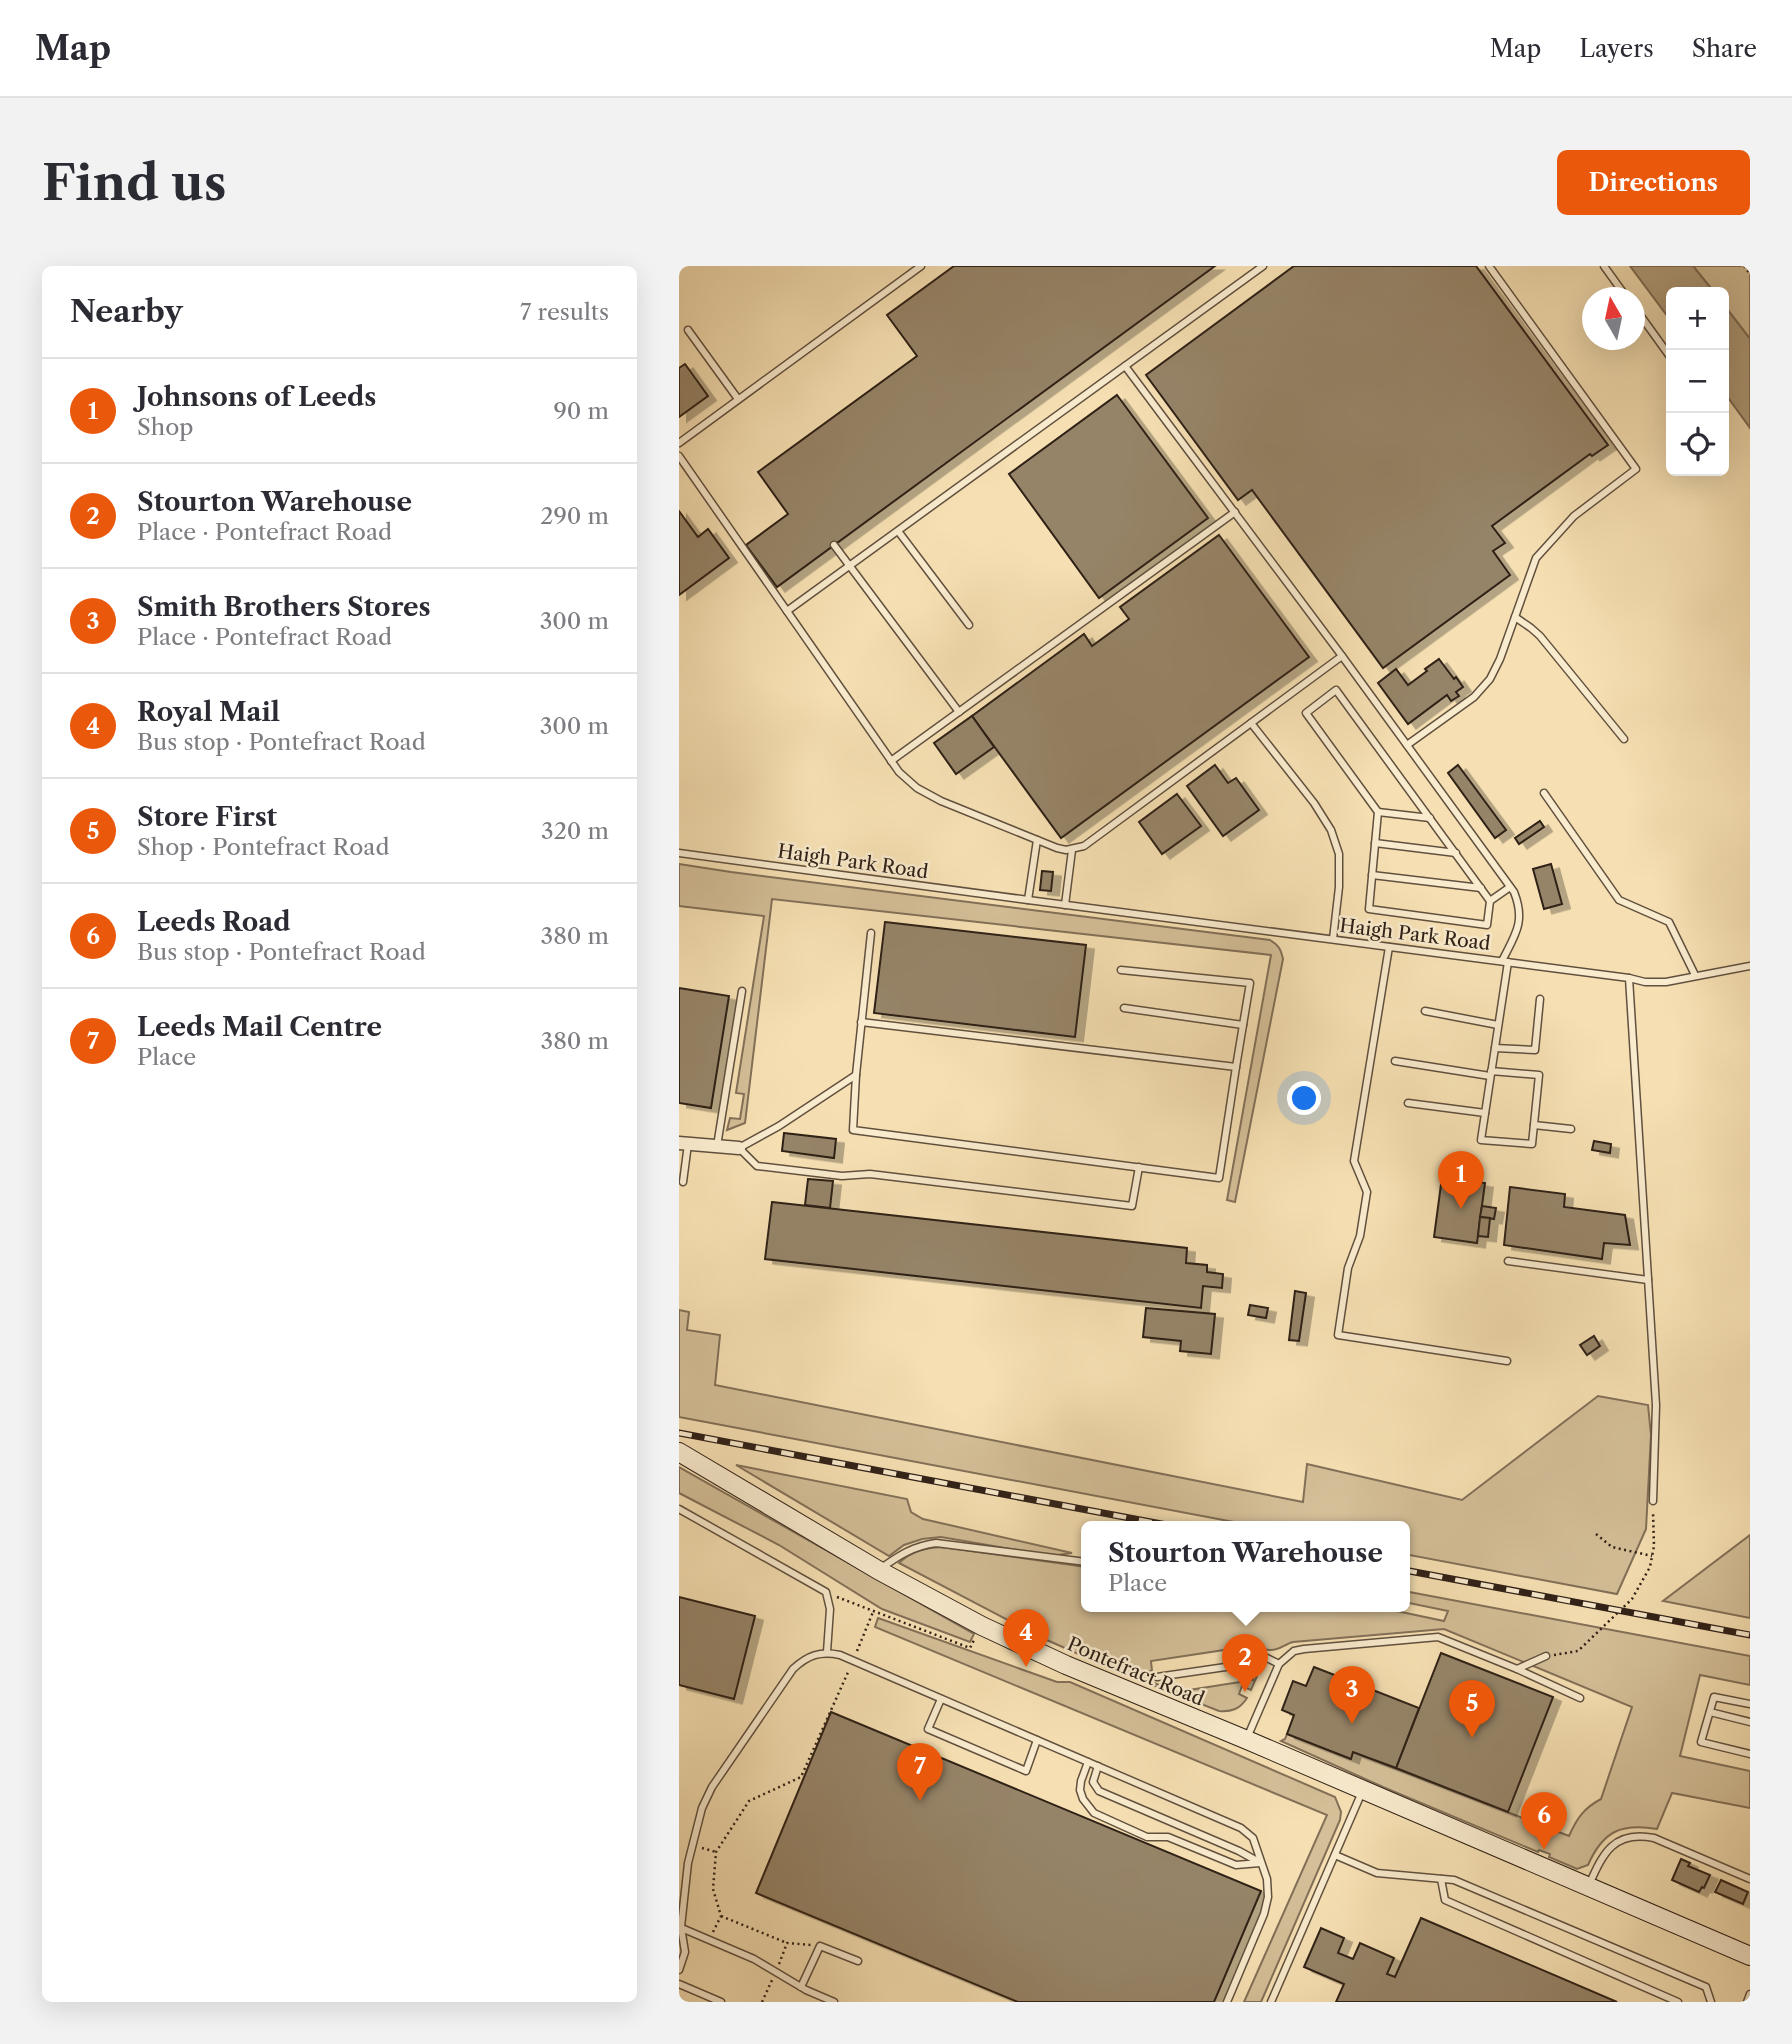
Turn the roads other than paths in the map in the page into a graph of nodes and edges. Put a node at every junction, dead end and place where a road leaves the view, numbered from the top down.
1 (921, 266) edge
2 (1263, 266) edge
3 (1489, 266) edge
4 (1604, 266) edge
5 (1619, 287) edge
6 (1645, 322) edge
7 (688, 330) dead end
8 (1666, 351) edge
9 (1125, 366) junction
10 (739, 399) junction
11 (679, 443) edge
12 (679, 457) edge
13 (1235, 512) junction
14 (898, 531) junction
15 (834, 545) dead end
16 (849, 566) junction
17 (787, 611) junction
18 (1515, 617) junction
19 (969, 625) dead end
20 (1342, 656) junction
21 (959, 712) junction
22 (1251, 723) junction
23 (1624, 738) dead end
24 (1407, 746) junction
25 (891, 761) junction
26 (1544, 793) dead end
27 (1378, 813) junction
28 (1430, 818) junction
29 (1037, 840) junction
30 (1375, 843) junction
31 (1072, 850) junction
32 (679, 853) edge
33 (1456, 853) junction
34 (1372, 875) junction
35 (1510, 887) junction
36 (1481, 888) junction
37 (1028, 900) junction
38 (1490, 901) junction
39 (1065, 905) junction
40 (871, 933) dead end
41 (1333, 939) junction
42 (1388, 947) junction
43 (1505, 962) junction
44 (1750, 966) edge
45 (1121, 970) dead end
46 (1695, 975) junction
47 (1629, 978) junction
48 (742, 991) dead end
49 (1540, 999) dead end
50 (1124, 1008) dead end
51 (1425, 1012) dead end
52 (862, 1022) junction
53 (1243, 1025) junction
54 (1498, 1025) junction
55 (1495, 1048) junction
56 (1395, 1061) dead end
57 (1236, 1067) junction
58 (1491, 1073) junction
59 (856, 1076) junction
60 (1408, 1104) dead end
61 (1485, 1113) junction
62 (1534, 1125) junction
63 (1571, 1129) dead end
64 (683, 1144) edge
65 (717, 1146) junction
66 (739, 1148) junction
67 (1139, 1167) junction
68 (683, 1182) dead end
69 (1508, 1261) dead end
70 (1648, 1280) junction
71 (1507, 1361) dead end
72 (679, 1452) edge
73 (1653, 1501) road end
74 (679, 1509) edge
75 (1081, 1561) edge
76 (878, 1570) junction
77 (827, 1652) junction
78 (1546, 1656) road end
79 (1279, 1664) junction
80 (1517, 1669) junction
81 (1157, 1677) dead end
82 (1580, 1698) dead end
83 (941, 1699) junction
84 (1750, 1704) edge
85 (1710, 1712) junction
86 (1750, 1722) edge
87 (1037, 1740) junction
88 (1247, 1740) junction
89 (1750, 1754) edge
90 (1088, 1762) junction
91 (1098, 1766) junction
92 (1363, 1790) junction
93 (1335, 1855) junction
94 (1260, 1863) junction
95 (1441, 1879) junction
96 (1750, 1879) edge
97 (1588, 1887) junction
98 (680, 1927) edge
99 (1750, 1956) edge
100 (858, 1961) dead end
101 (679, 1970) edge
102 (679, 1984) edge
103 (803, 1989) junction
104 (700, 1993) junction
105 (1750, 1994) edge
106 (696, 2002) edge
107 (721, 2002) edge
108 (807, 2002) edge
109 (834, 2002) edge
110 (1227, 2002) edge
111 (1271, 2002) edge
112 (1678, 2002) edge
113 (1711, 2002) edge
114 (1747, 2002) edge

1 - 10 lane
2 - 9 lane
3 - 18 lane
4 - 5 lane
6 - 8 lane
7 - 10 lane
9 - 13 lane
9 - 14 lane
10 - 11 lane
12 - 17 lane
13 - 20 lane
13 - 21 lane
14 - 16 lane
14 - 19 lane
15 - 16 lane
16 - 17 lane
16 - 21 lane
17 - 25 lane
18 - 23 lane
18 - 24 lane
20 - 22 lane
20 - 24 lane
21 - 25 lane
22 - 31 lane
22 - 41 lane
24 - 35 lane
25 - 29 lane
26 - 46 lane
27 - 28 lane
27 - 28 lane
27 - 30 lane
28 - 33 lane
29 - 31 lane
29 - 37 lane
30 - 33 lane
30 - 34 lane
31 - 39 lane
32 - 37 lane, Haigh Park Road
33 - 36 lane
34 - 36 lane
34 - 38 lane
35 - 38 lane
35 - 43 lane
36 - 38 lane
37 - 39 lane, Haigh Park Road
39 - 41 lane, Haigh Park Road
40 - 52 lane
41 - 42 lane, Haigh Park Road
42 - 43 lane, Haigh Park Road
42 - 71 lane
43 - 47 lane, Haigh Park Road
43 - 54 lane
44 - 46 lane, Haigh Park Road
45 - 53 lane
46 - 47 lane, Haigh Park Road
47 - 70 lane
48 - 65 lane
49 - 55 lane
50 - 53 lane
51 - 54 lane
52 - 57 lane
52 - 59 lane
53 - 57 lane
54 - 55 lane
55 - 58 lane
56 - 58 lane
57 - 67 lane
58 - 61 lane
58 - 62 lane
59 - 66 lane
59 - 67 lane
60 - 61 lane
61 - 62 lane
62 - 63 lane
64 - 65 street
64 - 68 lane
65 - 66 street
66 - 67 lane
69 - 70 lane
70 - 73 lane
72 - 76 main road, Pontefract Road
74 - 77 lane
75 - 76 lane
76 - 88 main road, Pontefract Road
77 - 83 lane
77 - 98 lane
78 - 80 lane
79 - 80 lane
79 - 81 lane
79 - 88 lane
80 - 82 lane
83 - 87 lane
83 - 87 lane
84 - 85 lane
85 - 86 lane
85 - 89 lane
87 - 90 lane
88 - 92 main road, Pontefract Road
90 - 91 lane
90 - 94 lane
91 - 94 lane
91 - 94 lane
92 - 93 lane
92 - 97 main road, Pontefract Road
93 - 95 lane
93 - 111 lane
94 - 110 lane
95 - 112 lane
95 - 113 lane
96 - 97 lane
97 - 99 main road, Pontefract Road
98 - 101 lane
98 - 103 lane
100 - 103 lane
102 - 104 lane
103 - 108 lane
103 - 109 lane
104 - 106 lane
104 - 107 lane
105 - 114 lane

